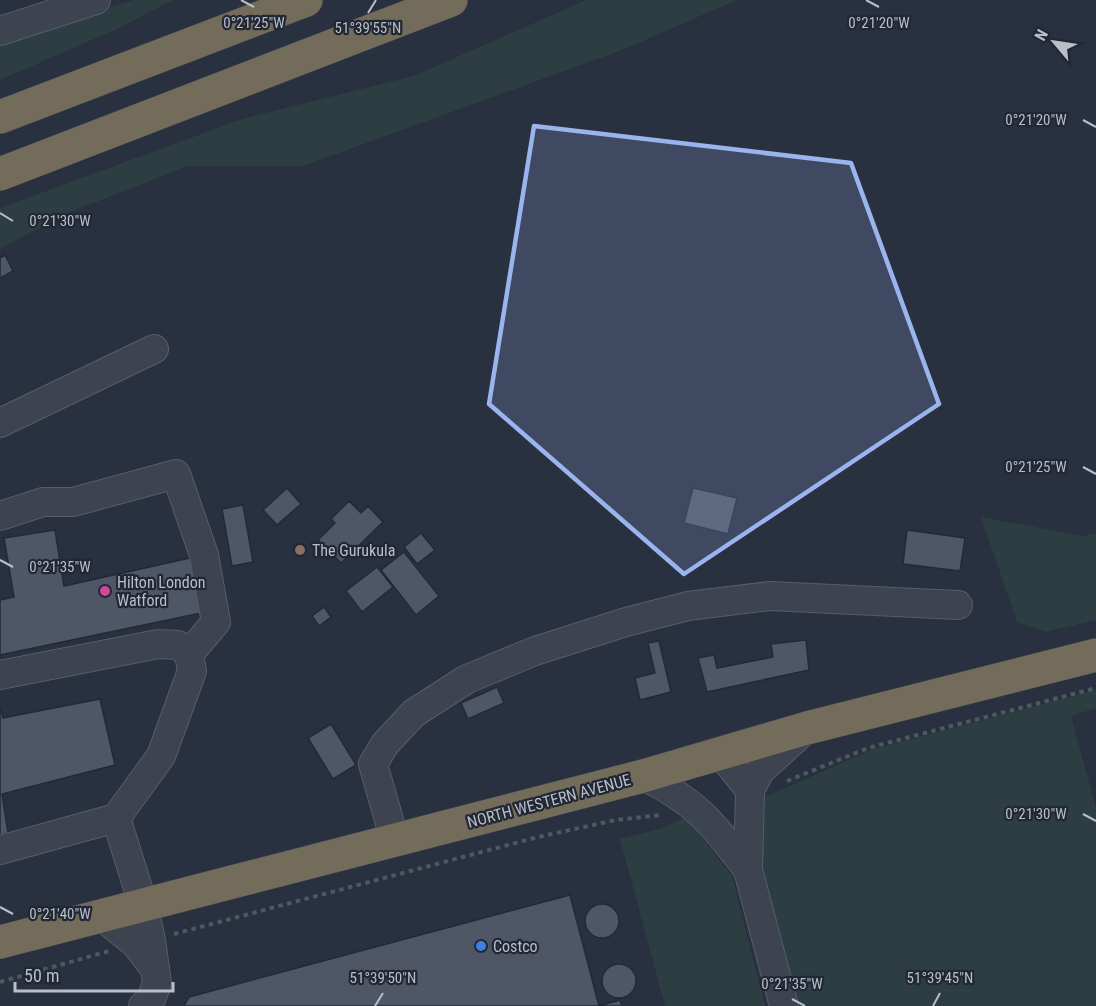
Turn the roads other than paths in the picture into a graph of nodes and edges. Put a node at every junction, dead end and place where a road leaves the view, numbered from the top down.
1 (96, 0) edge
2 (306, 0) edge
3 (451, 0) edge
4 (0, 31) edge
5 (0, 117) edge
6 (0, 174) edge
7 (154, 349) dead end
8 (0, 423) edge
9 (0, 516) edge
10 (958, 605) dead end
11 (189, 654) junction
12 (1096, 655) edge
13 (0, 675) edge
14 (807, 728) junction
15 (720, 753) junction
16 (643, 776) junction
17 (750, 790) junction
18 (116, 818) junction
19 (395, 841) junction
20 (0, 850) edge
21 (747, 870) junction
22 (143, 904) junction
23 (100, 915) junction
24 (0, 942) edge
25 (154, 968) junction
26 (143, 1006) edge
27 (784, 1006) edge

1 - 4 street
2 - 5 highway
3 - 6 highway
7 - 8 street
9 - 11 street
10 - 19 street
11 - 13 street
11 - 18 street
12 - 14 highway, NORTH WESTERN AVENUE
14 - 15 highway, NORTH WESTERN AVENUE
14 - 17 street
15 - 16 highway, NORTH WESTERN AVENUE
15 - 17 street
16 - 19 highway, NORTH WESTERN AVENUE
16 - 21 street
17 - 21 street
18 - 20 street
18 - 22 street
19 - 22 highway, NORTH WESTERN AVENUE
21 - 27 street
22 - 23 highway, NORTH WESTERN AVENUE
22 - 25 street
23 - 24 highway, NORTH WESTERN AVENUE
23 - 25 street
25 - 26 street

